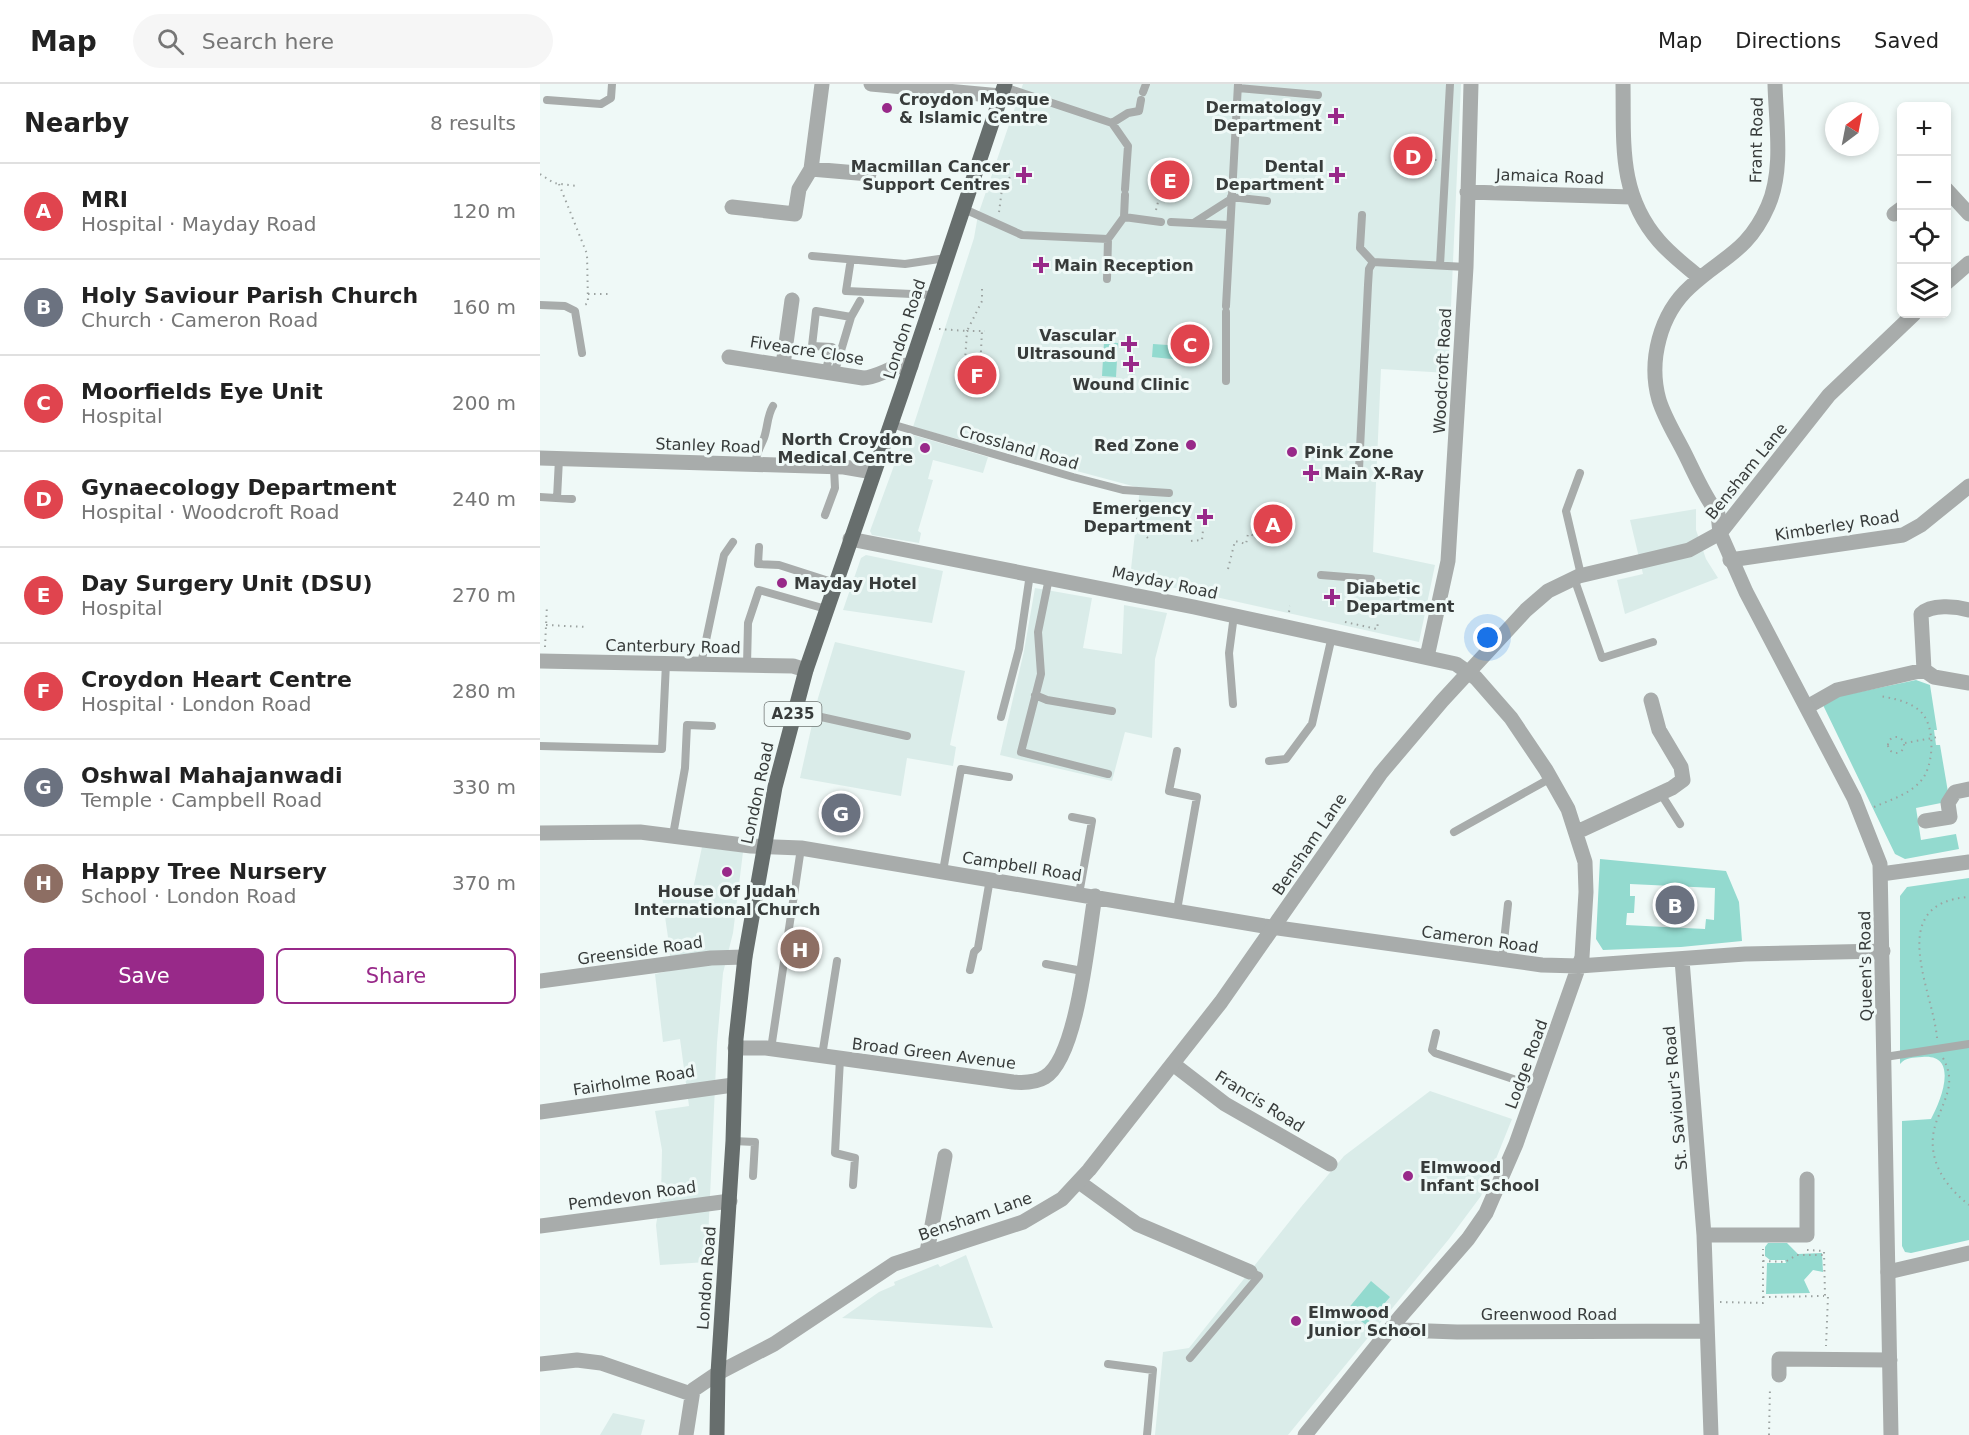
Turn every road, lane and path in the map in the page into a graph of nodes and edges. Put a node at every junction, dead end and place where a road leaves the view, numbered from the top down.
1 (612, 84) edge
2 (822, 84) edge
3 (872, 84) edge
4 (1450, 84) edge
5 (1471, 84) edge
6 (1623, 84) edge
7 (1775, 84) edge
8 (1238, 86) edge
9 (1003, 89) edge
10 (1143, 92) edge
11 (1318, 95) dead end
12 (547, 100) dead end
13 (1113, 123) junction
14 (811, 169) junction
15 (540, 174) edge
16 (869, 174) dead end
17 (1020, 176) dead end
18 (559, 184) junction
19 (577, 186) dead end
20 (1467, 192) junction
21 (1951, 194) edge
22 (1631, 197) junction
23 (1231, 198) junction
24 (1268, 201) dead end
25 (732, 207) dead end
26 (962, 208) junction
27 (1969, 214) edge
28 (1362, 215) dead end
29 (1124, 217) junction
30 (1008, 218) dead end
31 (1161, 222) dead end
32 (1171, 222) dead end
33 (1195, 222) junction
34 (1229, 225) junction
35 (1108, 239) junction
36 (812, 256) dead end
37 (946, 258) junction
38 (1373, 262) junction
39 (850, 265) dead end
40 (1440, 265) junction
41 (1466, 267) junction
42 (1967, 268) edge
43 (1700, 278) junction
44 (1107, 279) dead end
45 (1951, 280) edge
46 (982, 289) dead end
47 (588, 294) junction
48 (611, 294) dead end
49 (934, 295) junction
50 (792, 300) dead end
51 (860, 301) dead end
52 (540, 305) edge
53 (575, 311) junction
54 (851, 317) junction
55 (1910, 318) edge
56 (925, 324) junction
57 (967, 331) junction
58 (582, 353) dead end
59 (729, 357) dead end
60 (958, 362) dead end
61 (783, 365) junction
62 (911, 366) junction
63 (980, 370) dead end
64 (830, 373) junction
65 (879, 376) junction
66 (1226, 381) dead end
67 (903, 392) junction
68 (773, 406) dead end
69 (891, 423) junction
70 (540, 458) edge
71 (559, 459) junction
72 (755, 465) junction
73 (834, 468) junction
74 (1359, 469) dead end
75 (873, 472) junction
76 (1580, 473) dead end
77 (1969, 486) edge
78 (1138, 491) junction
79 (1169, 493) dead end
80 (540, 497) edge
81 (557, 498) junction
82 (572, 499) dead end
83 (825, 514) dead end
84 (1203, 531) dead end
85 (1720, 533) junction
86 (1267, 538) dead end
87 (850, 539) junction
88 (1149, 539) dead end
89 (1191, 541) dead end
90 (733, 542) dead end
91 (759, 547) dead end
92 (1731, 560) junction
93 (1228, 569) dead end
94 (1030, 574) junction
95 (1321, 575) dead end
96 (1578, 576) junction
97 (1050, 578) junction
98 (1371, 579) dead end
99 (835, 583) junction
100 (547, 605) dead end
101 (1966, 608) edge
102 (826, 609) junction
103 (1234, 615) junction
104 (1346, 622) dead end
105 (1378, 622) dead end
106 (546, 625) junction
107 (587, 627) dead end
108 (1332, 636) junction
109 (1653, 642) dead end
110 (1427, 657) junction
111 (542, 661) edge
112 (666, 663) junction
113 (701, 664) junction
114 (747, 665) junction
115 (806, 670) junction
116 (1924, 670) junction
117 (1468, 672) junction
118 (1969, 683) edge
119 (1035, 694) junction
120 (1870, 694) dead end
121 (1651, 700) dead end
122 (1233, 704) dead end
123 (1807, 707) junction
124 (794, 711) junction
125 (1112, 711) dead end
126 (1002, 717) dead end
127 (712, 726) dead end
128 (907, 736) dead end
129 (1938, 737) dead end
130 (1930, 739) junction
131 (1904, 743) junction
132 (540, 746) edge
133 (1177, 751) dead end
134 (1269, 761) dead end
135 (1108, 774) dead end
136 (1009, 777) dead end
137 (1551, 778) junction
138 (1969, 789) edge
139 (1661, 794) junction
140 (1861, 815) junction
141 (1072, 817) dead end
142 (1925, 821) dead end
143 (1680, 824) dead end
144 (1454, 832) dead end
145 (1577, 832) junction
146 (540, 833) edge
147 (673, 835) junction
148 (764, 846) junction
149 (801, 848) junction
150 (1969, 862) edge
151 (943, 872) junction
152 (1881, 874) junction
153 (990, 879) junction
154 (1079, 894) junction
155 (1095, 896) junction
156 (1508, 904) dead end
157 (1177, 910) junction
158 (1274, 927) junction
159 (1883, 951) junction
160 (745, 957) junction
161 (1682, 960) junction
162 (837, 961) dead end
163 (1502, 961) junction
164 (1046, 964) dead end
165 (1579, 966) junction
166 (970, 970) dead end
167 (1082, 971) junction
168 (540, 981) edge
169 (1437, 1033) dead end
170 (1969, 1044) edge
171 (735, 1048) junction
172 (763, 1048) junction
173 (822, 1056) junction
174 (1885, 1057) junction
175 (840, 1059) junction
176 (1173, 1064) junction
177 (734, 1085) junction
178 (1537, 1087) junction
179 (540, 1112) edge
180 (733, 1141) junction
181 (945, 1156) dead end
182 (1330, 1164) dead end
183 (753, 1176) dead end
184 (1807, 1179) dead end
185 (1079, 1182) junction
186 (853, 1185) dead end
187 (730, 1201) junction
188 (540, 1226) edge
189 (1763, 1234) junction
190 (1704, 1235) junction
191 (1807, 1235) junction
192 (927, 1252) junction
193 (1969, 1253) edge
194 (1824, 1255) junction
195 (1763, 1261) junction
196 (1250, 1272) joint
197 (1888, 1272) junction
198 (1825, 1296) junction
199 (1763, 1297) junction
200 (1706, 1302) junction
201 (1391, 1328) junction
202 (1707, 1331) junction
203 (1190, 1358) dead end
204 (1826, 1358) junction
205 (1890, 1360) junction
206 (540, 1364) edge
207 (1108, 1364) dead end
208 (718, 1373) junction
209 (1779, 1375) joint
210 (691, 1394) junction
211 (686, 1435) edge
212 (717, 1435) edge
213 (1147, 1435) edge
214 (1305, 1435) edge
215 (1711, 1435) edge
216 (1769, 1435) edge
217 (1891, 1435) edge

1 - 12 lane
2 - 14 street
3 - 9 street
4 - 40 lane
5 - 20 street, Woodcroft Road
6 - 22 street
7 - 43 street, Frant Road
8 - 11 lane
8 - 23 lane
9 - 13 lane
9 - 26 main road, London Road / A235
10 - 13 lane
13 - 29 lane
14 - 16 street
14 - 25 street
15 - 18 path
17 - 30 path
18 - 19 path
18 - 47 path
20 - 22 street, Jamaica Road
20 - 41 street, Woodcroft Road
21 - 27 street
22 - 43 street
23 - 24 lane
23 - 33 lane
23 - 34 lane
26 - 35 lane
26 - 37 main road, London Road / A235
28 - 38 lane
29 - 31 lane
29 - 35 lane
32 - 33 lane
33 - 34 lane
34 - 66 lane
35 - 44 lane
36 - 37 lane
37 - 49 main road, London Road / A235
38 - 40 lane
38 - 74 lane
39 - 49 lane
40 - 41 lane
41 - 110 street, Woodcroft Road
42 - 45 street
43 - 85 street, Frant Road
46 - 57 path
47 - 48 path
47 - 53 path
49 - 56 main road, London Road / A235
50 - 61 street
51 - 54 lane
52 - 53 lane
53 - 58 lane
54 - 64 lane
54 - 64 lane
55 - 85 street, Bensham Lane
56 - 57 path
56 - 62 main road, London Road / A235
57 - 60 path
57 - 63 path
59 - 61 street, Fiveacre Close
61 - 64 street, Fiveacre Close
62 - 65 street, Fiveacre Close
62 - 67 main road, London Road / A235
64 - 65 street, Fiveacre Close
65 - 67 street, Fiveacre Close
67 - 69 main road, London Road / A235
68 - 72 lane
69 - 75 main road, London Road / A235
69 - 78 lane, Crossland Road
70 - 71 street, Stanley Road
71 - 72 street, Stanley Road
71 - 81 lane
72 - 73 street, Stanley Road
73 - 75 street, Stanley Road
73 - 83 lane
75 - 87 main road, London Road / A235
76 - 96 lane
77 - 92 street, Kimberley Road
78 - 79 lane, Crossland Road
78 - 88 path
80 - 81 lane
81 - 82 lane
84 - 89 path
85 - 92 street, Queen's Road
85 - 96 street, Bensham Lane
86 - 93 path
87 - 94 street, Mayday Road
87 - 99 main road, London Road / A235
90 - 113 lane
91 - 99 lane
92 - 123 street, Queen's Road
94 - 97 street, Mayday Road
94 - 126 lane
95 - 98 lane
96 - 109 lane
96 - 117 street, Bensham Lane
97 - 103 street, Mayday Road
97 - 119 lane
99 - 102 main road, London Road / A235
100 - 106 path
101 - 116 street
102 - 114 lane
102 - 115 main road, London Road / A235
103 - 108 street, Mayday Road
103 - 122 lane
104 - 105 path
106 - 107 path
106 - 111 path
108 - 110 street, Mayday Road
108 - 134 lane
110 - 117 street, Mayday Road
111 - 112 street, Canterbury Road
112 - 113 street, Canterbury Road
112 - 132 lane
113 - 114 street, Canterbury Road
114 - 115 street, Canterbury Road
115 - 124 main road, London Road / A235
116 - 118 street
116 - 123 street
117 - 137 street, Lodge Road
117 - 158 street, Bensham Lane
119 - 125 lane
119 - 135 lane
120 - 130 path
121 - 139 street
123 - 140 street, Queen's Road
124 - 128 lane
124 - 148 main road, London Road / A235
127 - 147 lane
129 - 130 path
130 - 131 path
130 - 140 path
131 - 131 path
133 - 157 lane
136 - 151 lane
137 - 144 lane
137 - 145 street, Lodge Road
138 - 142 street
139 - 143 lane
139 - 145 street
140 - 152 street, Queen's Road
141 - 154 lane
145 - 165 street, Lodge Road
146 - 147 street, Campbell Road
147 - 148 street, Campbell Road
148 - 149 street, Campbell Road
148 - 160 main road, London Road / A235
149 - 151 street, Campbell Road
149 - 172 lane
150 - 152 street
151 - 153 street, Campbell Road
152 - 159 street, Queen's Road
153 - 154 street, Campbell Road
153 - 166 lane
154 - 155 street, Campbell Road
155 - 157 street, Campbell Road
155 - 167 street, Broad Green Avenue
156 - 163 lane
157 - 158 street, Campbell Road
158 - 163 street, Cameron Road
158 - 176 street, Bensham Lane
159 - 161 street
159 - 174 street, Queen's Road
160 - 168 street, Greenside Road
160 - 171 main road, London Road / A235
161 - 165 street, Cameron Road
161 - 190 street, St. Saviour's Road
162 - 173 lane
163 - 165 street, Cameron Road
164 - 167 lane
165 - 178 street, Lodge Road
167 - 175 street, Broad Green Avenue
169 - 178 lane
170 - 174 lane
171 - 172 street, Broad Green Avenue
171 - 177 main road, London Road / A235
172 - 173 street, Broad Green Avenue
173 - 175 street, Broad Green Avenue
174 - 197 street, Queen's Road
175 - 186 lane
176 - 182 street, Francis Road
176 - 185 street, Bensham Lane
177 - 179 street, Fairholme Road
177 - 180 main road, London Road / A235
178 - 201 street, Lodge Road
180 - 183 lane
180 - 187 main road, London Road / A235
181 - 192 street
184 - 191 street
185 - 192 street, Bensham Lane
185 - 196 street
187 - 188 street, Pemdevon Road
187 - 208 main road, London Road / A235
189 - 190 street
189 - 191 street
189 - 195 path
190 - 200 street, St. Saviour's Road
191 - 194 path
192 - 208 street, Bensham Lane
193 - 197 street
194 - 195 path
194 - 198 path
195 - 199 path
196 - 203 lane
197 - 205 street, Queen's Road
198 - 199 path
198 - 204 path
199 - 200 path
200 - 202 street, St. Saviour's Road
201 - 202 street, Greenwood Road
201 - 214 street, Lodge Road
202 - 215 street, St. Saviour's Road
204 - 205 street
204 - 209 street
205 - 217 street, Queen's Road
206 - 210 street
207 - 213 lane
208 - 210 street, Bensham Lane
208 - 212 main road, London Road / A235
209 - 216 path
210 - 211 street

